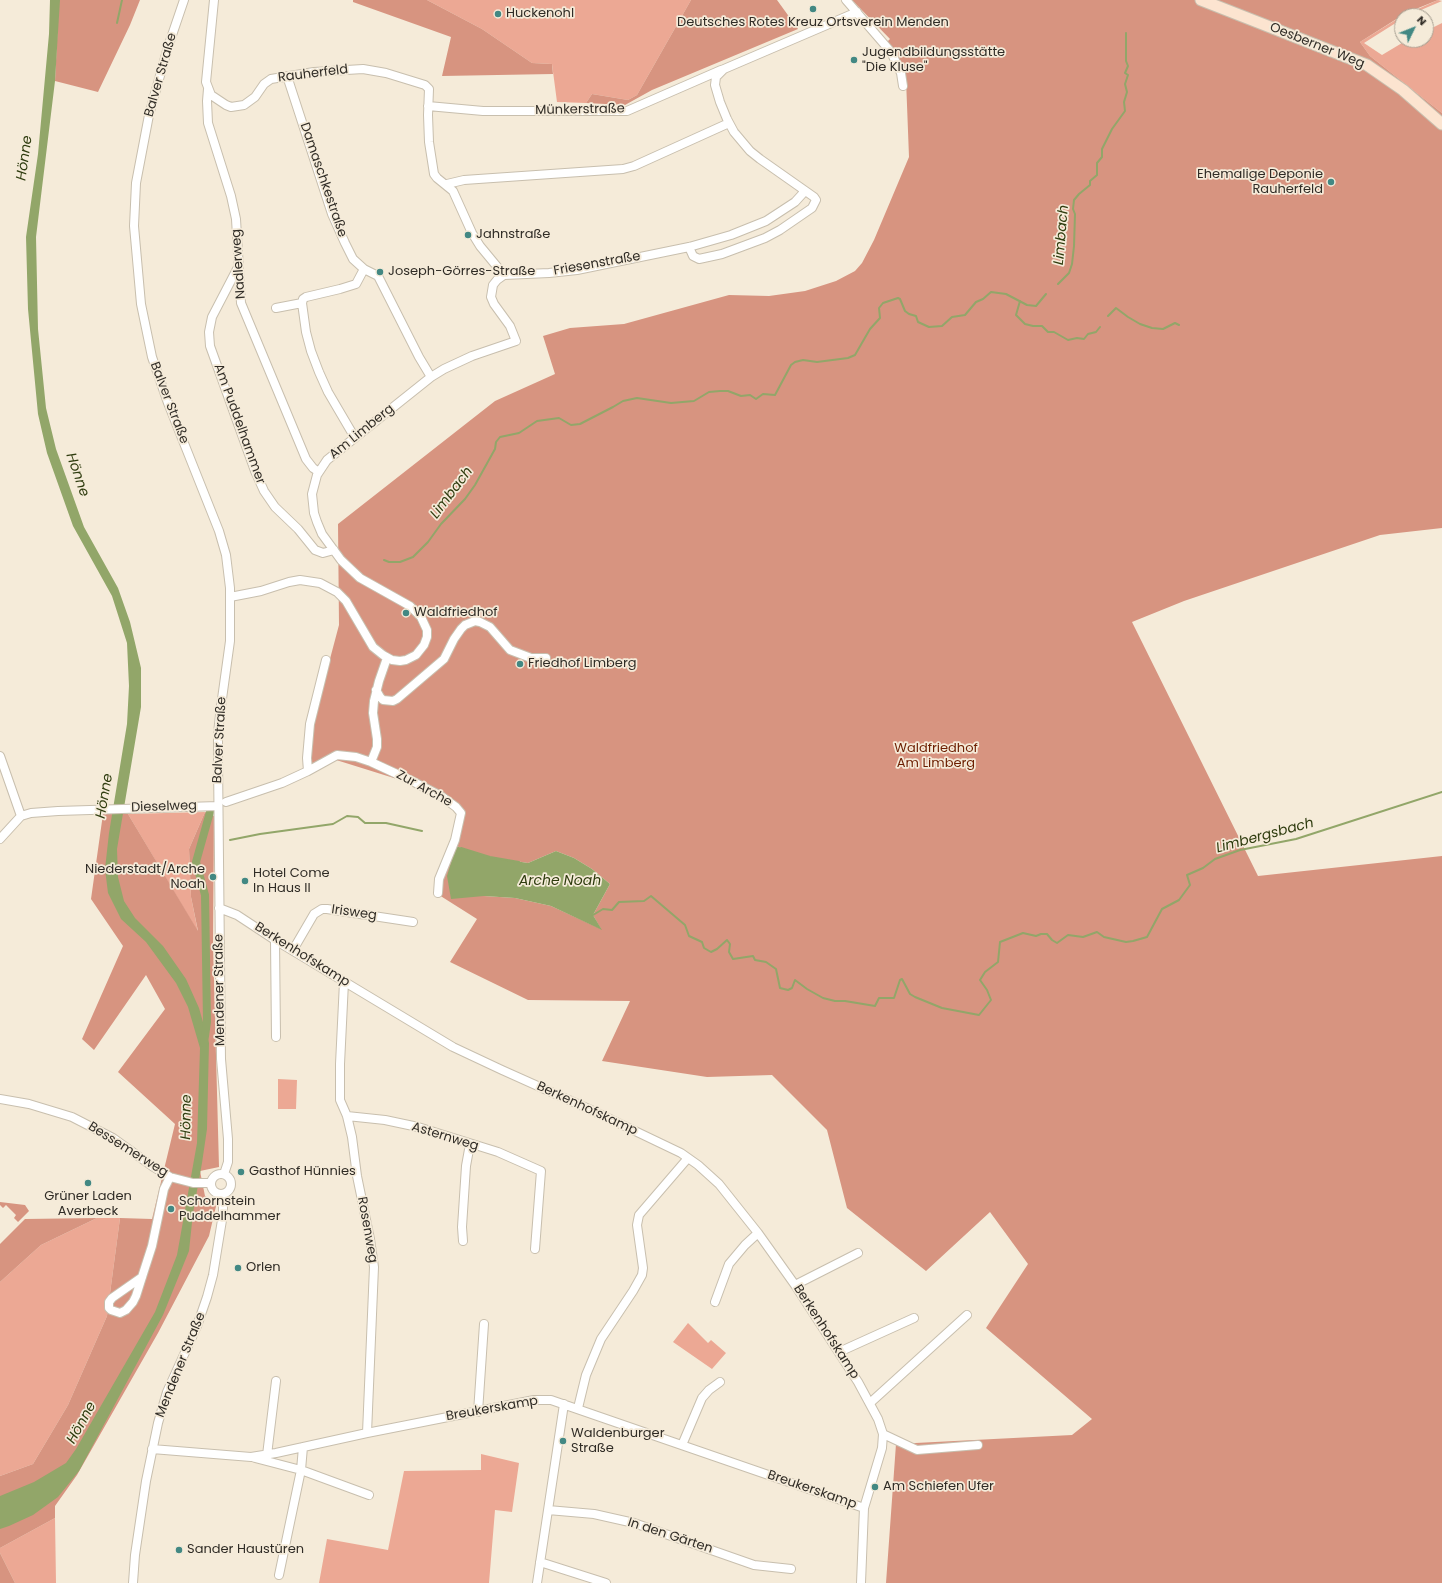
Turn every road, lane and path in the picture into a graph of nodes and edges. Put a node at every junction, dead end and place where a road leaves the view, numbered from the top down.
1 (184, 0) edge
2 (214, 0) edge
3 (846, 0) edge
4 (1201, 0) edge
5 (857, 12) junction
6 (722, 70) junction
7 (288, 76) junction
8 (903, 86) dead end
9 (208, 89) junction
10 (428, 106) junction
11 (729, 123) junction
12 (1442, 124) edge
13 (447, 184) junction
14 (806, 191) junction
15 (689, 247) junction
16 (238, 267) junction
17 (364, 268) junction
18 (504, 275) junction
19 (302, 303) junction
20 (276, 308) dead end
21 (431, 377) junction
22 (355, 438) junction
23 (319, 472) junction
24 (334, 550) junction
25 (230, 597) junction
26 (387, 658) junction
27 (546, 658) dead end
28 (326, 660) dead end
29 (376, 690) junction
30 (0, 756) edge
31 (372, 762) junction
32 (308, 771) junction
33 (226, 802) dead end
34 (218, 806) junction
35 (21, 816) junction
36 (0, 839) edge
37 (438, 892) dead end
38 (219, 908) junction
39 (413, 922) dead end
40 (275, 940) junction
41 (293, 950) junction
42 (344, 982) junction
43 (276, 1037) dead end
44 (0, 1099) edge
45 (347, 1116) junction
46 (470, 1144) junction
47 (688, 1158) junction
48 (224, 1174) junction
49 (170, 1176) junction
50 (208, 1183) junction
51 (223, 1194) junction
52 (758, 1233) junction
53 (463, 1241) dead end
54 (535, 1249) dead end
55 (858, 1253) dead end
56 (142, 1277) junction
57 (795, 1284) junction
58 (715, 1302) dead end
59 (967, 1315) dead end
60 (914, 1318) dead end
61 (484, 1324) dead end
62 (839, 1352) junction
63 (276, 1381) dead end
64 (720, 1382) dead end
65 (870, 1403) junction
66 (564, 1404) junction
67 (578, 1408) junction
68 (478, 1412) junction
69 (367, 1433) junction
70 (883, 1434) junction
71 (682, 1445) junction
72 (978, 1445) dead end
73 (303, 1447) junction
74 (152, 1449) junction
75 (267, 1455) junction
76 (251, 1457) junction
77 (301, 1470) junction
78 (369, 1495) dead end
79 (864, 1508) junction
80 (548, 1510) junction
81 (540, 1562) junction
82 (791, 1569) dead end
83 (279, 1575) dead end
84 (133, 1583) edge
85 (537, 1583) edge
86 (606, 1583) edge
87 (861, 1583) edge

1 - 25 street, Balver Straße
2 - 9 street
3 - 5 street
4 - 12 street, Oesberner Weg
5 - 6 street, Münkerstraße
5 - 8 street
6 - 10 street, Münkerstraße
6 - 11 street
7 - 9 street, Rauherfeld
7 - 10 street, Rauherfeld
7 - 17 street, Damaschkestraße
9 - 16 street, Nadlerweg
10 - 13 street
11 - 13 street
11 - 14 street
13 - 18 street
14 - 15 street, Friesenstraße
14 - 15 street
15 - 18 street, Friesenstraße
16 - 23 street, Nadlerweg
16 - 24 street, Am Puddelhammer
17 - 19 street
17 - 21 street, Damaschkestraße
18 - 21 street, Am Limberg
19 - 20 street
19 - 22 street
21 - 22 street, Am Limberg
22 - 23 street, Am Limberg
23 - 24 street, Am Limberg
24 - 26 street, Am Limberg
25 - 26 street
25 - 34 street, Balver Straße
26 - 29 street
27 - 29 street
28 - 32 street
29 - 31 street
30 - 35 street
31 - 32 street, Zur Arche
31 - 37 street, Zur Arche
32 - 33 street, Zur Arche
34 - 35 street, Dieselweg
34 - 38 street, Mendener Straße
35 - 36 street
38 - 40 street, Berkenhofskamp
38 - 48 street, Mendener Straße
39 - 41 street, Irisweg
40 - 41 street, Berkenhofskamp
40 - 43 street
41 - 42 street, Berkenhofskamp
42 - 45 street, Rosenweg
42 - 47 street, Berkenhofskamp
44 - 49 street, Bessemerweg
45 - 46 street, Asternweg
45 - 69 street, Rosenweg
46 - 53 street
46 - 54 street, Asternweg
47 - 52 street, Berkenhofskamp
47 - 67 street
48 - 50 street
48 - 51 street, Mendener Straße
49 - 50 street, Bessemerweg
49 - 56 street
50 - 51 street
51 - 74 street, Mendener Straße
52 - 57 street, Berkenhofskamp
52 - 58 street
55 - 57 street
56 - 56 street
57 - 62 street, Berkenhofskamp
59 - 65 street
60 - 62 street
61 - 68 street
62 - 65 street, Berkenhofskamp
63 - 75 street
64 - 71 street
65 - 70 street, Berkenhofskamp
66 - 67 street, Breukerskamp
66 - 68 street, Breukerskamp
66 - 80 street
67 - 71 street, Breukerskamp
68 - 69 street, Breukerskamp
69 - 73 street, Breukerskamp
70 - 72 street
70 - 79 street, Berkenhofskamp
71 - 79 street, Breukerskamp
73 - 75 street, Breukerskamp
73 - 77 street
74 - 76 street, Breukerskamp
74 - 84 street, Mendener Straße
75 - 76 street, Breukerskamp
76 - 77 street, Breukerskamp
77 - 78 street, Breukerskamp
77 - 83 street
79 - 87 street, Berkenhofskamp
80 - 81 street
80 - 82 street, In den Gärten
81 - 85 street
81 - 86 street

